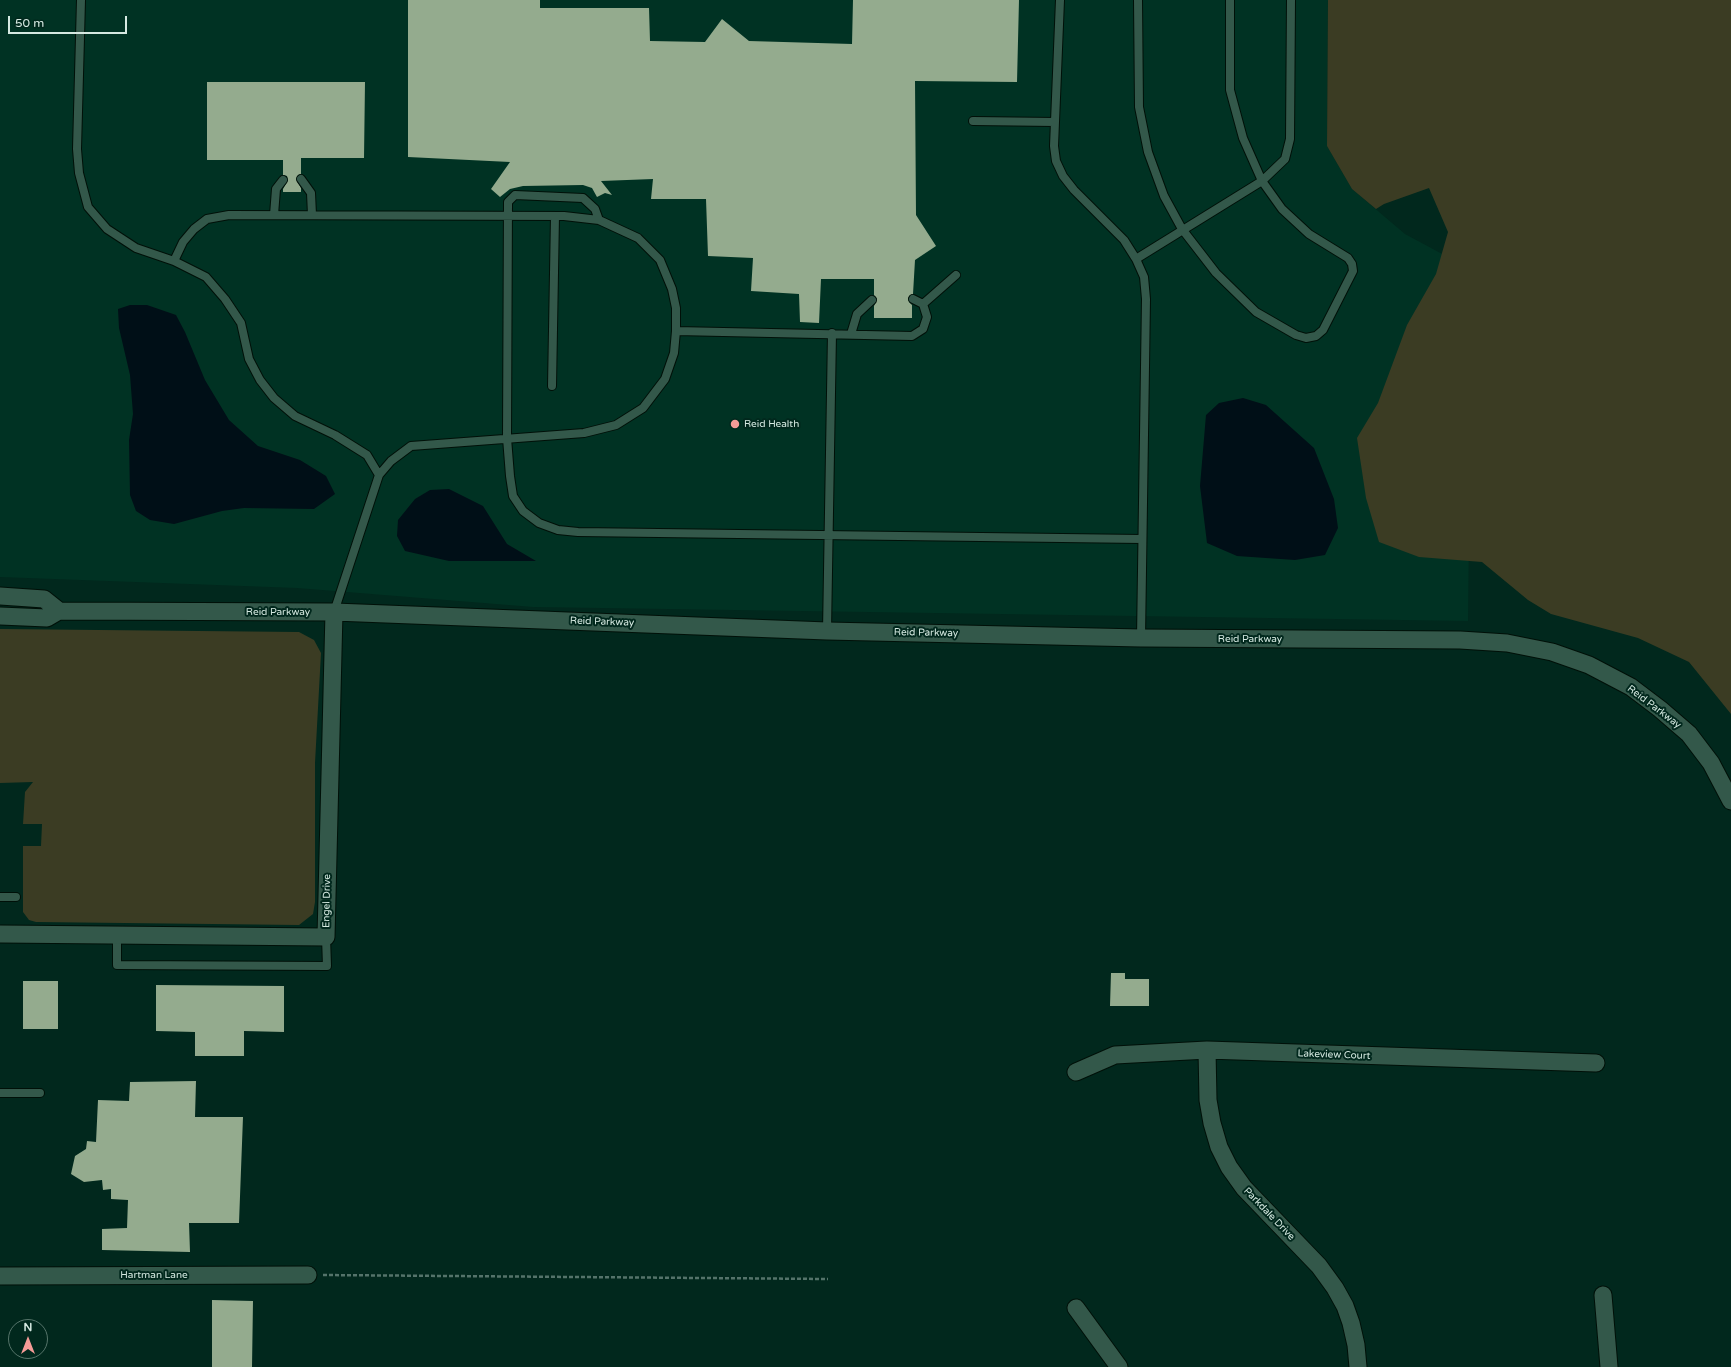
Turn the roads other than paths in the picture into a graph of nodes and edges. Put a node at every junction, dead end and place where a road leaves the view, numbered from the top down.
1 (81, 0) edge
2 (1060, 0) edge
3 (1138, 0) edge
4 (1230, 0) edge
5 (1291, 0) edge
6 (973, 121) dead end
7 (1055, 122) junction
8 (301, 179) dead end
9 (283, 180) dead end
10 (1262, 181) junction
11 (274, 215) junction
12 (312, 215) junction
13 (509, 216) junction
14 (555, 216) junction
15 (599, 220) junction
16 (1182, 229) junction
17 (1136, 259) junction
18 (174, 261) junction
19 (956, 275) dead end
20 (914, 299) dead end
21 (872, 300) dead end
22 (923, 304) junction
23 (676, 331) junction
24 (832, 333) junction
25 (851, 334) junction
26 (552, 386) dead end
27 (507, 438) junction
28 (379, 475) junction
29 (830, 535) junction
30 (1142, 539) junction
31 (0, 596) edge
32 (59, 610) junction
33 (334, 612) junction
34 (0, 616) edge
35 (827, 630) junction
36 (1141, 638) junction
37 (1731, 801) edge
38 (0, 897) edge
39 (16, 897) dead end
40 (0, 934) edge
41 (117, 936) junction
42 (326, 937) junction
43 (1208, 1050) junction
44 (1596, 1063) dead end
45 (1076, 1072) dead end
46 (0, 1093) edge
47 (40, 1093) dead end
48 (308, 1275) road end
49 (0, 1276) edge
50 (1603, 1295) dead end
51 (1076, 1308) dead end
52 (1119, 1367) edge
53 (1358, 1367) edge
54 (1609, 1367) edge

1 - 18 lane
2 - 7 lane
3 - 16 lane
4 - 10 lane
5 - 10 lane
6 - 7 lane
7 - 17 lane
8 - 12 lane
9 - 11 lane
10 - 16 lane
10 - 16 lane
11 - 12 lane
11 - 18 lane
12 - 13 lane
13 - 14 lane
13 - 15 lane
13 - 27 lane
14 - 15 lane
14 - 26 lane
15 - 23 lane
16 - 17 lane
17 - 30 lane
18 - 28 lane
19 - 22 lane
20 - 22 lane
21 - 25 lane
22 - 25 lane
23 - 24 lane
23 - 27 lane
24 - 25 lane
24 - 29 lane
27 - 28 lane
27 - 29 lane
28 - 33 lane
29 - 30 lane
29 - 35 lane
30 - 36 lane
31 - 32 street
32 - 33 street, Reid Parkway
32 - 34 street, Reid Parkway
33 - 35 street, Reid Parkway
33 - 42 street, Engel Drive
35 - 36 street, Reid Parkway
36 - 37 street, Reid Parkway
38 - 39 lane
40 - 41 street, Engel Drive
41 - 42 street, Engel Drive
41 - 42 lane
43 - 44 street, Lakeview Court
43 - 45 street, Lakeview Court
43 - 53 street, Parkdale Drive
46 - 47 lane
48 - 49 street, Hartman Lane
50 - 54 street
51 - 52 street

